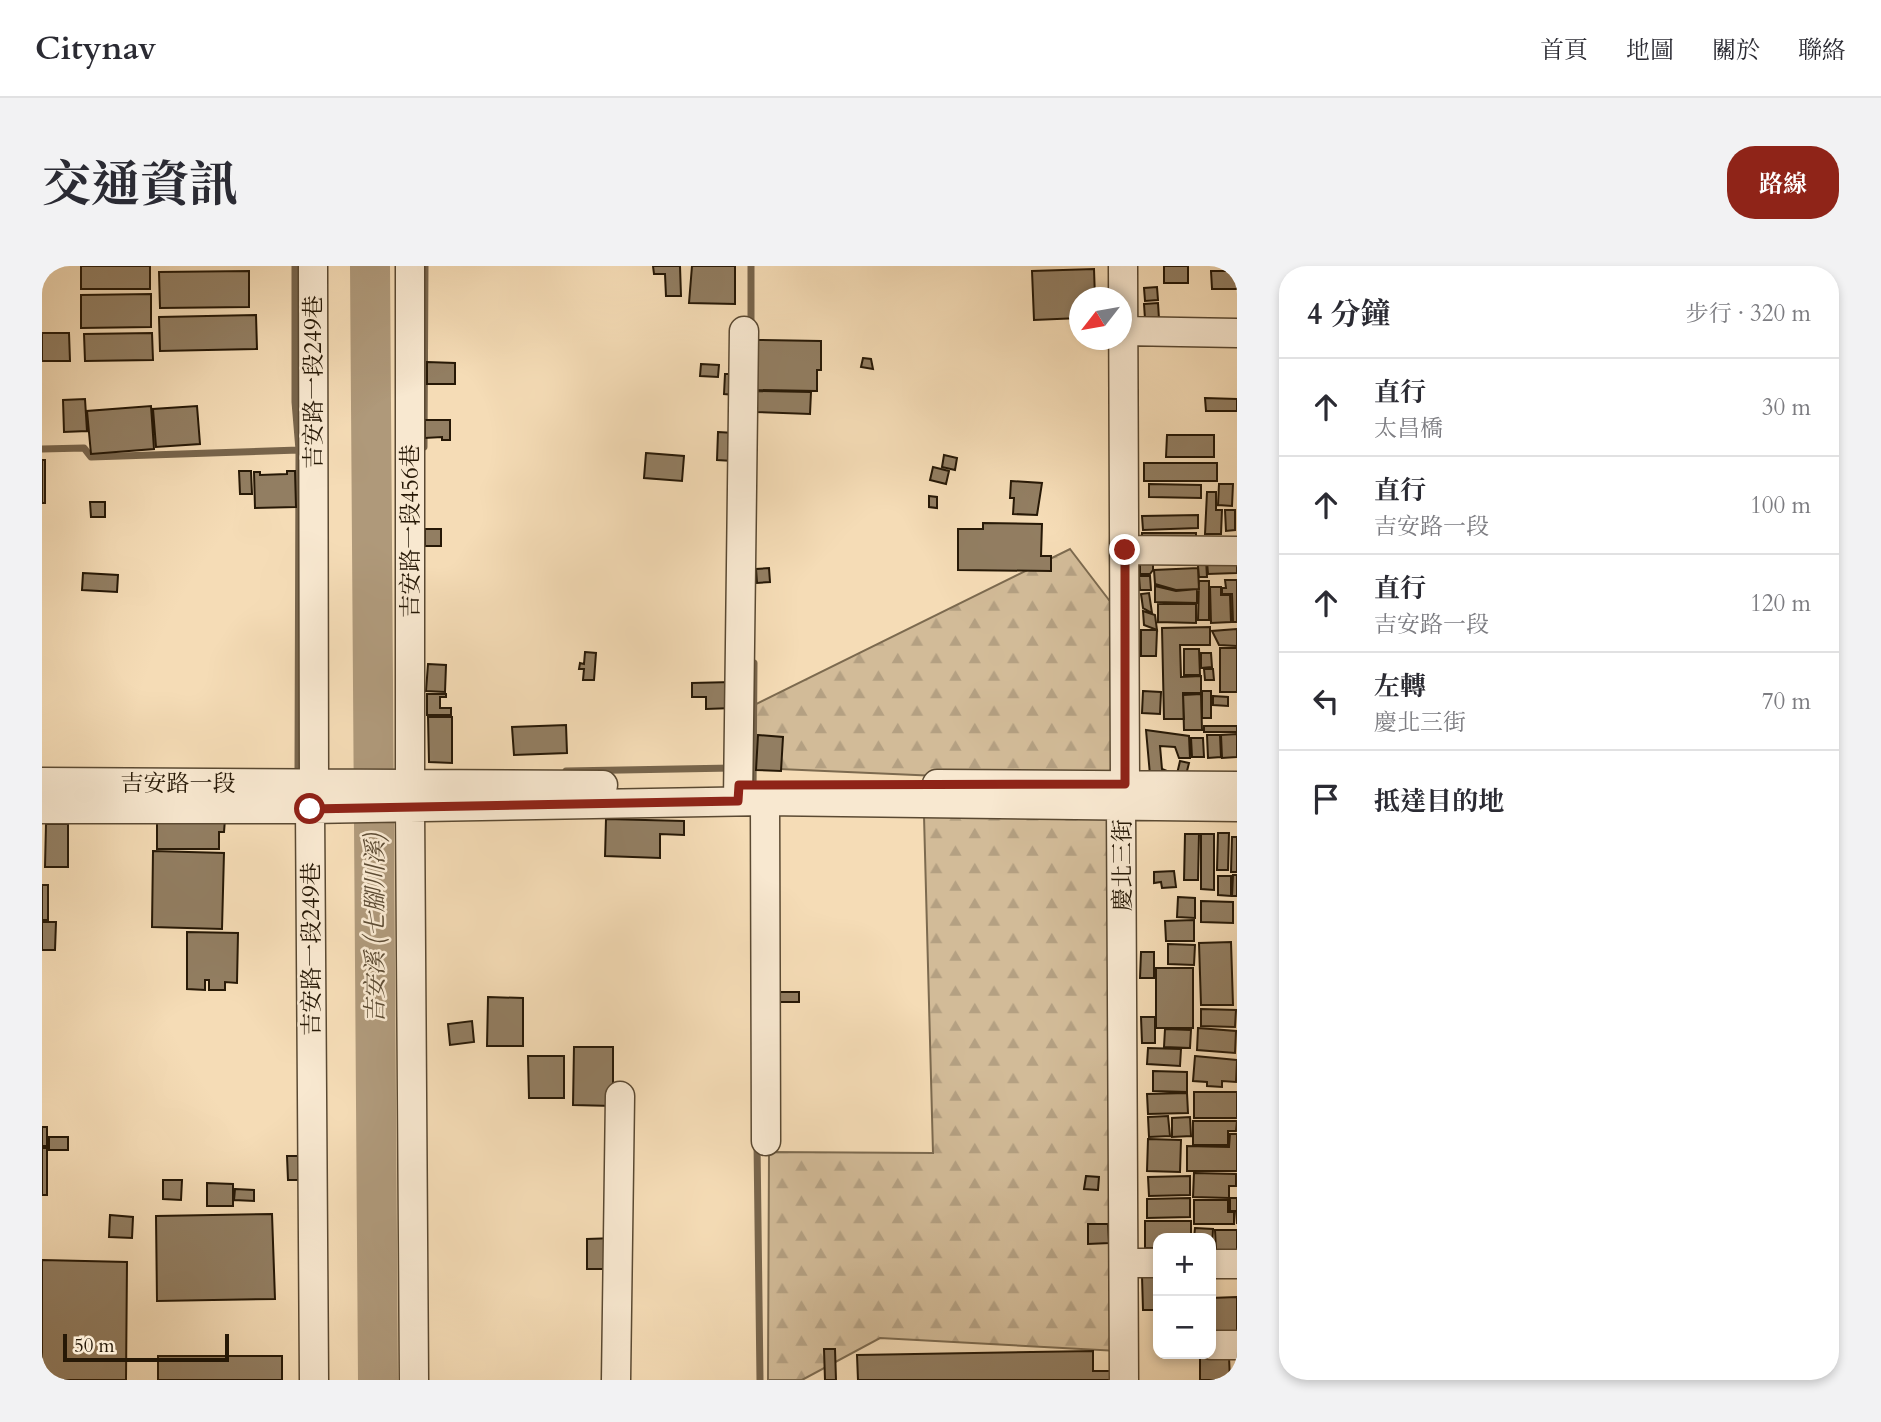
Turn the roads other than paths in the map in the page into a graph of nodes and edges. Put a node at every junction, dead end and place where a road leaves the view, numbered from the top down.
1 (313, 266) edge
2 (410, 266) edge
3 (1124, 266) edge
4 (1124, 287) edge
5 (744, 331) dead end
6 (1132, 331) edge
7 (1237, 333) edge
8 (1124, 350) edge
9 (1125, 550) junction
10 (1237, 551) edge
11 (42, 782) edge
12 (1237, 786) edge
13 (1123, 795) junction
14 (312, 796) junction
15 (747, 796) junction
16 (410, 797) junction
17 (1237, 807) edge
18 (42, 809) edge
19 (620, 1096) dead end
20 (766, 1141) dead end
21 (1125, 1263) junction
22 (1153, 1263) edge
23 (1216, 1264) edge
24 (1237, 1264) edge
25 (1216, 1345) edge
26 (1237, 1345) edge
27 (314, 1380) edge
28 (414, 1380) edge
29 (615, 1380) edge
30 (1124, 1380) edge

1 - 14 street, 吉安路一段249巷
2 - 16 street, 吉安路一段456巷
3 - 4 street, 慶北三街
5 - 15 street
6 - 7 street
8 - 9 street, 慶北三街
9 - 10 street
9 - 13 street, 慶北三街
11 - 14 street, 吉安路一段
12 - 13 street
13 - 15 street
13 - 17 street
13 - 21 street, 慶北三街
14 - 16 street
14 - 18 street, 吉安路一段
14 - 27 street, 吉安路一段249巷
15 - 16 street
15 - 20 street
16 - 28 street, 吉安路一段456巷
19 - 29 street
21 - 22 street
21 - 30 street, 慶北三街
23 - 24 street
25 - 26 street

